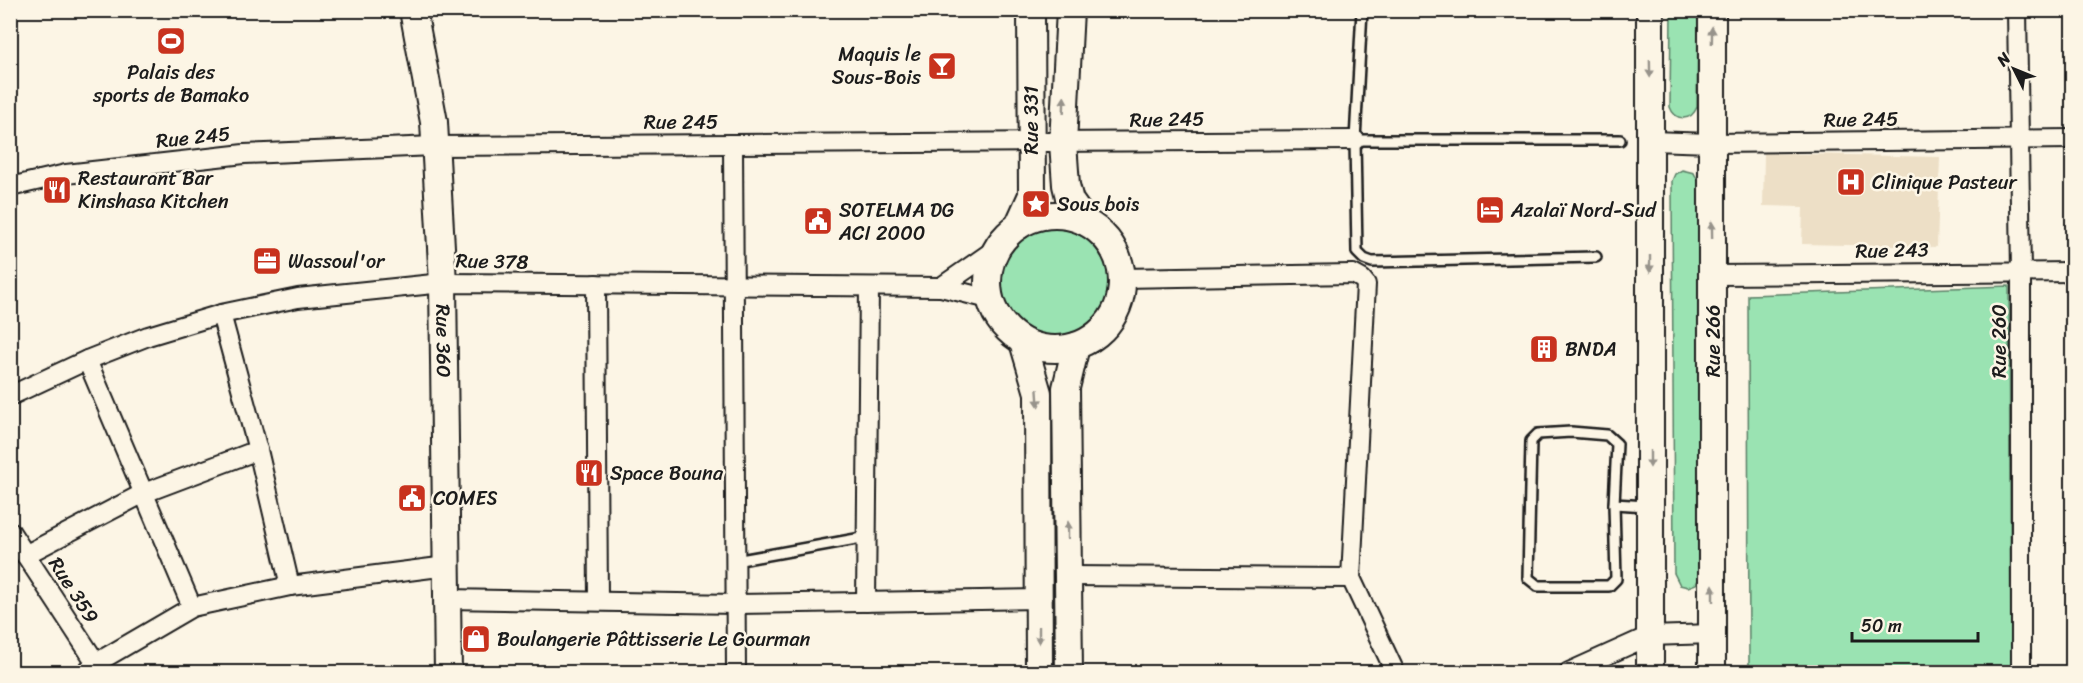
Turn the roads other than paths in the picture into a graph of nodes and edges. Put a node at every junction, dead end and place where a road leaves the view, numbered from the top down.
1 (398, 10) edge
2 (413, 10) edge
3 (1031, 10) edge
4 (1070, 10) edge
5 (1362, 10) edge
6 (1650, 10) edge
7 (1712, 10) edge
8 (2017, 10) edge
9 (2019, 139) junction
10 (2073, 139) edge
11 (1355, 140) junction
12 (1620, 140) dead end
13 (1651, 141) junction
14 (1063, 142) junction
15 (1030, 143) junction
16 (1711, 143) junction
17 (733, 144) junction
18 (427, 147) junction
19 (10, 187) edge
20 (1085, 222) junction
21 (1018, 226) junction
22 (997, 248) junction
23 (1596, 257) dead end
24 (2021, 272) junction
25 (2073, 272) edge
26 (1713, 275) junction
27 (1122, 278) junction
28 (436, 284) junction
29 (596, 284) junction
30 (734, 285) junction
31 (869, 287) junction
32 (941, 287) junction
33 (989, 299) junction
34 (221, 314) junction
35 (1023, 342) junction
36 (1076, 345) junction
37 (87, 360) junction
38 (10, 396) edge
39 (258, 450) junction
40 (144, 493) junction
41 (1614, 504) junction
42 (1650, 506) junction
43 (10, 531) edge
44 (867, 537) junction
45 (25, 555) junction
46 (735, 561) junction
47 (440, 566) junction
48 (1068, 576) junction
49 (1351, 578) junction
50 (290, 586) junction
51 (448, 599) junction
52 (1039, 599) junction
53 (598, 601) junction
54 (866, 602) junction
55 (736, 604) junction
56 (192, 607) junction
57 (1713, 634) junction
58 (1649, 636) junction
59 (95, 669) edge
60 (434, 672) edge
61 (448, 672) edge
62 (736, 672) edge
63 (1039, 672) edge
64 (1069, 672) edge
65 (1395, 672) edge
66 (1569, 672) edge
67 (1650, 672) edge
68 (1712, 672) edge
69 (2021, 672) edge

1 - 18 main road
2 - 18 main road, Rue 360
3 - 15 main road, Rue 331
14 -> 4 main road, Rue 331
5 - 11 lane
6 -> 13 main road
16 -> 7 main road, Rue 266
8 - 9 street, Rue 260
9 - 10 street, Rue 245
9 - 16 street, Rue 245
9 - 24 street, Rue 260
11 - 12 lane
11 - 14 street, Rue 245
11 - 23 lane
13 - 16 street, Rue 245
13 -> 42 main road
14 - 15 street, Rue 245
14 - 20 main road, Rue 331
15 - 17 street, Rue 245
15 - 21 main road, Rue 331
26 -> 16 main road, Rue 266
17 - 18 street, Rue 245
17 - 30 street
18 - 19 street, Rue 245
18 - 28 main road, Rue 360
20 - 21 main road
20 - 27 main road
21 - 22 main road
22 - 32 street
22 - 33 main road
24 - 25 street, Rue 243
24 - 26 street, Rue 243
24 - 69 street, Rue 260
57 -> 26 main road, Rue 266
27 - 36 main road
27 - 49 street
28 - 29 street, Rue 378
28 - 34 street, Rue 378
28 - 47 main road, Rue 360
29 - 30 street, Rue 378
29 - 53 street
30 - 31 street, Rue 378
30 - 46 street
31 - 32 street, Rue 378
31 - 44 street
32 - 33 street, Rue 378
33 - 35 main road
34 - 37 street, Rue 378
34 - 39 street
35 - 36 main road
35 -> 52 main road
48 -> 36 main road
37 - 38 street, Rue 378
37 - 40 street
39 - 40 street
39 - 50 street
40 - 45 street
40 - 56 street
41 - 41 lane
41 - 42 lane
42 - 58 main road
43 - 45 street, Rue 359
44 - 46 lane
44 - 54 street
45 - 59 street, Rue 359
46 - 55 street
47 - 50 street
47 - 51 main road, Rue 360
47 - 60 main road
48 - 49 street
48 - 64 main road
49 - 65 street
50 - 56 street
51 - 53 street
51 - 61 main road, Rue 360
52 - 54 street
52 -> 63 main road
53 - 55 street
54 - 55 street
55 - 62 street
56 - 59 street
57 - 58 street
57 - 68 main road, Rue 266
58 - 66 street
58 - 67 main road

